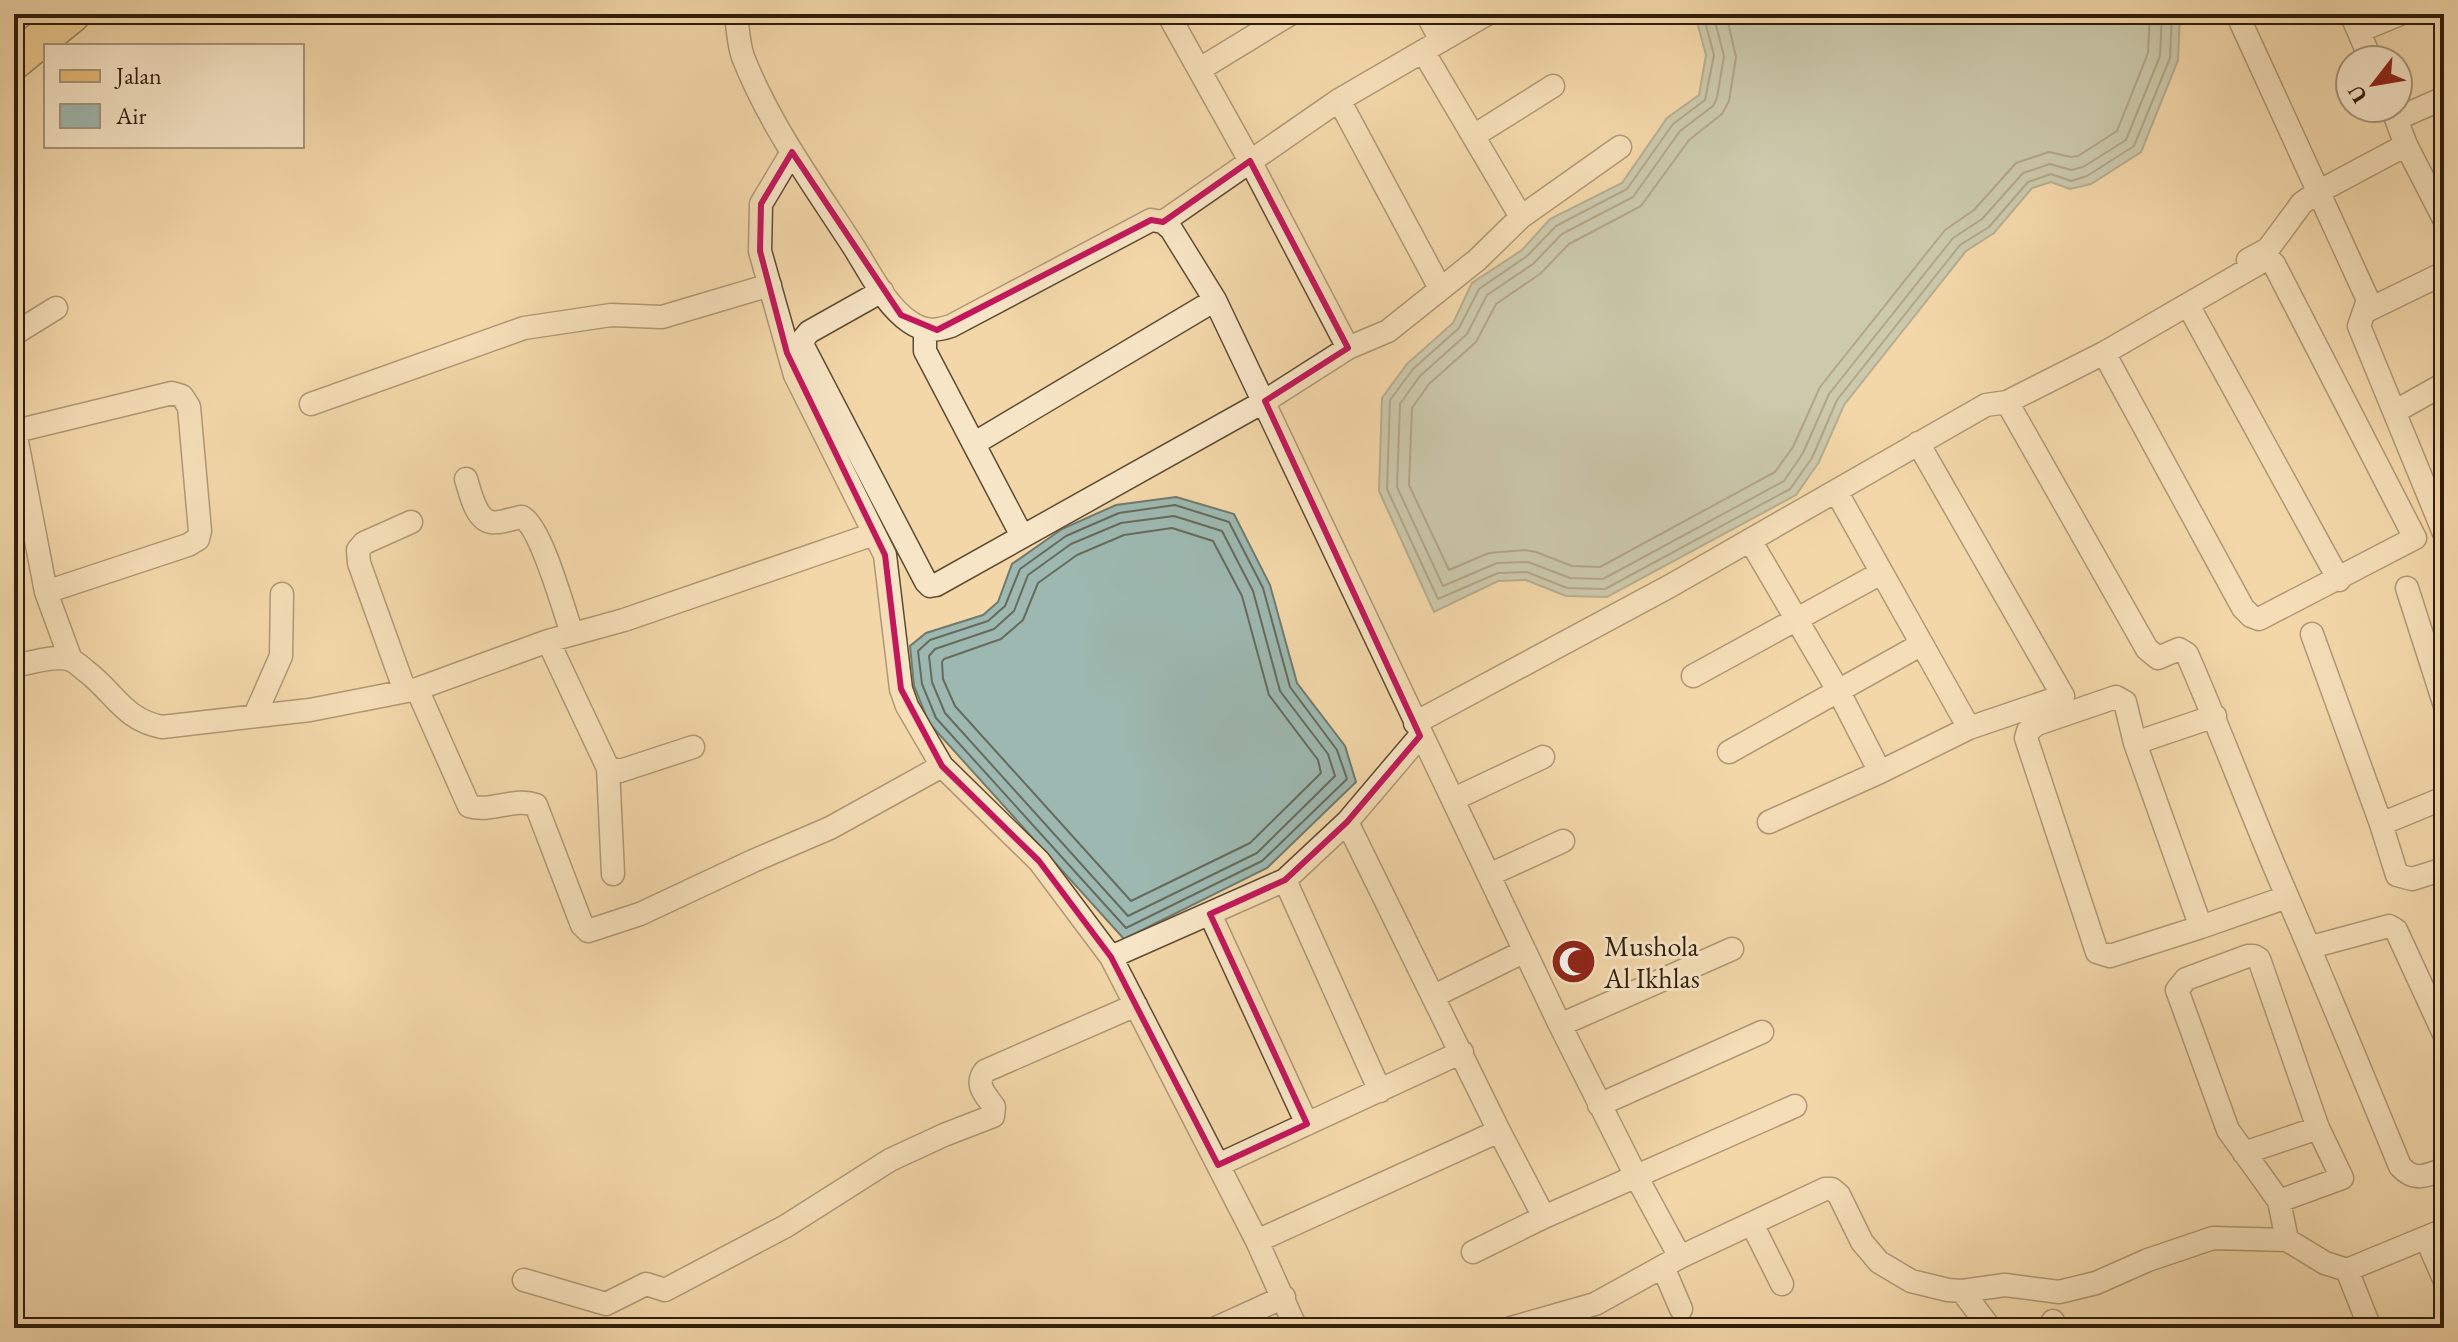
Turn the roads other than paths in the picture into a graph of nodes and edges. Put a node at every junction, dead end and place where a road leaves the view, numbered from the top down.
1 (72, 14) edge
2 (736, 14) edge
3 (1168, 14) edge
4 (1290, 14) edge
5 (1427, 14) edge
6 (1487, 14) edge
7 (2237, 14) edge
8 (2400, 14) edge
9 (2355, 23) edge
10 (2364, 44) edge
11 (1432, 46) junction
12 (14, 61) edge
13 (1200, 69) junction
14 (1553, 86) dead end
15 (2444, 98) edge
16 (1339, 100) junction
17 (2414, 107) edge
18 (2398, 124) edge
19 (1475, 135) junction
20 (2406, 145) junction
21 (1620, 147) dead end
22 (792, 152) junction
23 (1250, 161) junction
24 (2318, 192) junction
25 (2438, 193) edge
26 (1521, 217) junction
27 (2444, 219) edge
28 (1163, 222) junction
29 (2444, 273) edge
30 (770, 285) junction
31 (1440, 288) junction
32 (882, 291) junction
33 (1215, 300) junction
34 (2188, 305) junction
35 (56, 308) dead end
36 (2366, 311) junction
37 (925, 330) junction
38 (14, 334) edge
39 (1348, 348) junction
40 (2104, 353) junction
41 (2444, 384) edge
42 (2028, 390) junction
43 (1265, 401) junction
44 (2007, 402) junction
45 (311, 404) dead end
46 (2396, 411) junction
47 (15, 429) edge
48 (975, 443) junction
49 (1918, 443) junction
50 (466, 479) dead end
51 (1836, 491) junction
52 (2438, 498) edge
53 (411, 522) dead end
54 (2444, 533) edge
55 (874, 534) junction
56 (1022, 536) junction
57 (1750, 540) junction
58 (1881, 573) junction
59 (2339, 580) junction
60 (2407, 588) dead end
61 (46, 592) junction
62 (282, 594) dead end
63 (1796, 621) junction
64 (572, 633) junction
65 (2312, 634) dead end
66 (548, 641) junction
67 (1922, 644) junction
68 (71, 660) junction
69 (14, 666) edge
70 (1693, 676) dead end
71 (411, 690) junction
72 (1839, 692) junction
73 (2444, 703) edge
74 (255, 715) junction
75 (2215, 716) junction
76 (1969, 728) junction
77 (1418, 730) junction
78 (2135, 743) junction
79 (693, 747) dead end
80 (1729, 752) dead end
81 (1543, 757) dead end
82 (942, 766) junction
83 (608, 768) junction
84 (1880, 772) junction
85 (2444, 798) edge
86 (1454, 799) junction
87 (1347, 822) junction
88 (1769, 822) dead end
89 (2381, 824) junction
90 (1563, 841) dead end
91 (2444, 869) edge
92 (613, 874) dead end
93 (1489, 875) junction
94 (1285, 880) junction
95 (2287, 897) junction
96 (1210, 914) junction
97 (2201, 927) junction
98 (2311, 947) junction
99 (1732, 949) dead end
100 (1525, 951) junction
101 (1111, 957) junction
102 (1434, 996) junction
103 (1136, 1005) junction
104 (1560, 1025) junction
105 (1762, 1032) dead end
106 (2444, 1034) edge
107 (1462, 1052) junction
108 (1380, 1091) junction
109 (1599, 1105) junction
110 (1795, 1106) dead end
111 (1307, 1124) junction
112 (2318, 1128) junction
113 (1499, 1131) junction
114 (2244, 1153) junction
115 (1218, 1165) junction
116 (2444, 1169) edge
117 (1636, 1176) junction
118 (2279, 1201) junction
119 (1544, 1217) junction
120 (1752, 1224) junction
121 (2435, 1234) edge
122 (2287, 1240) junction
123 (1257, 1241) junction
124 (1473, 1252) dead end
125 (1672, 1262) junction
126 (2347, 1270) junction
127 (2444, 1279) edge
128 (524, 1280) dead end
129 (1782, 1284) dead end
130 (1962, 1291) junction
131 (1284, 1297) junction
132 (1681, 1309) dead end
133 (1216, 1328) edge
134 (1296, 1328) edge
135 (1511, 1328) edge
136 (1990, 1328) edge
137 (2370, 1328) edge

1 - 12 main road
2 - 22 street
3 - 13 street
4 - 13 street
5 - 11 street
6 - 11 street
7 - 24 street
8 - 9 street
9 - 10 street
11 - 16 street
11 - 19 street
13 - 23 street
14 - 19 street
15 - 17 street
16 - 23 street
16 - 31 street
18 - 20 street
19 - 26 street
20 - 24 street
20 - 25 street
21 - 26 street
22 - 30 street
22 - 32 street
23 - 28 street
23 - 39 street
24 - 36 street
24 - 42 street
25 - 27 street
26 - 31 street
28 - 33 street
28 - 37 street
29 - 36 street
30 - 45 street
30 - 55 street
31 - 39 street
32 - 37 street
32 - 56 street
33 - 43 street
33 - 48 street
34 - 40 street
34 - 59 street
34 - 59 street
35 - 38 street
36 - 46 street
37 - 48 street
39 - 43 street
40 - 42 street
40 - 59 street
41 - 46 street
42 - 44 street
43 - 56 street
43 - 77 street
44 - 49 street
44 - 75 street
46 - 52 street
47 - 61 street
47 - 61 street
48 - 56 street
49 - 51 street
49 - 76 street
50 - 64 street
51 - 57 street
51 - 58 street
52 - 54 street
53 - 71 street
55 - 64 street
55 - 82 street
57 - 63 street
57 - 77 street
58 - 63 street
58 - 67 street
60 - 73 street
61 - 68 street
62 - 74 street
63 - 70 street
63 - 72 street
64 - 66 street
65 - 89 street
66 - 71 street
66 - 83 street
67 - 72 street
67 - 76 street
68 - 69 street
68 - 74 street
71 - 74 street
71 - 82 street
72 - 80 street
72 - 84 street
75 - 78 street
75 - 95 street
76 - 84 street
77 - 86 street
77 - 87 street
78 - 97 street
78 - 97 street
79 - 83 street
81 - 86 street
82 - 101 street
83 - 92 street
84 - 88 street
85 - 89 street
86 - 93 street
87 - 94 street
87 - 102 street
89 - 91 street
90 - 93 street
93 - 100 street
94 - 96 street
94 - 108 street
95 - 97 street
95 - 98 street
96 - 101 street
96 - 111 street
98 - 106 street
98 - 116 street
99 - 104 street
100 - 102 street
100 - 104 street
101 - 103 street
102 - 107 street
103 - 115 street
103 - 128 street
104 - 109 street
105 - 109 street
107 - 108 street
107 - 113 street
108 - 111 street
109 - 117 street
110 - 117 street
111 - 115 street
112 - 114 street
112 - 114 street
112 - 118 street
113 - 119 street
113 - 123 street
114 - 118 street
115 - 123 street
117 - 119 street
117 - 125 street
118 - 122 street
119 - 124 street
120 - 125 street
120 - 129 street
120 - 130 street
121 - 126 street
121 - 127 street
122 - 126 street
122 - 130 street
123 - 131 street
125 - 132 street
125 - 135 street
126 - 137 street
130 - 136 street
131 - 133 street
131 - 134 street

